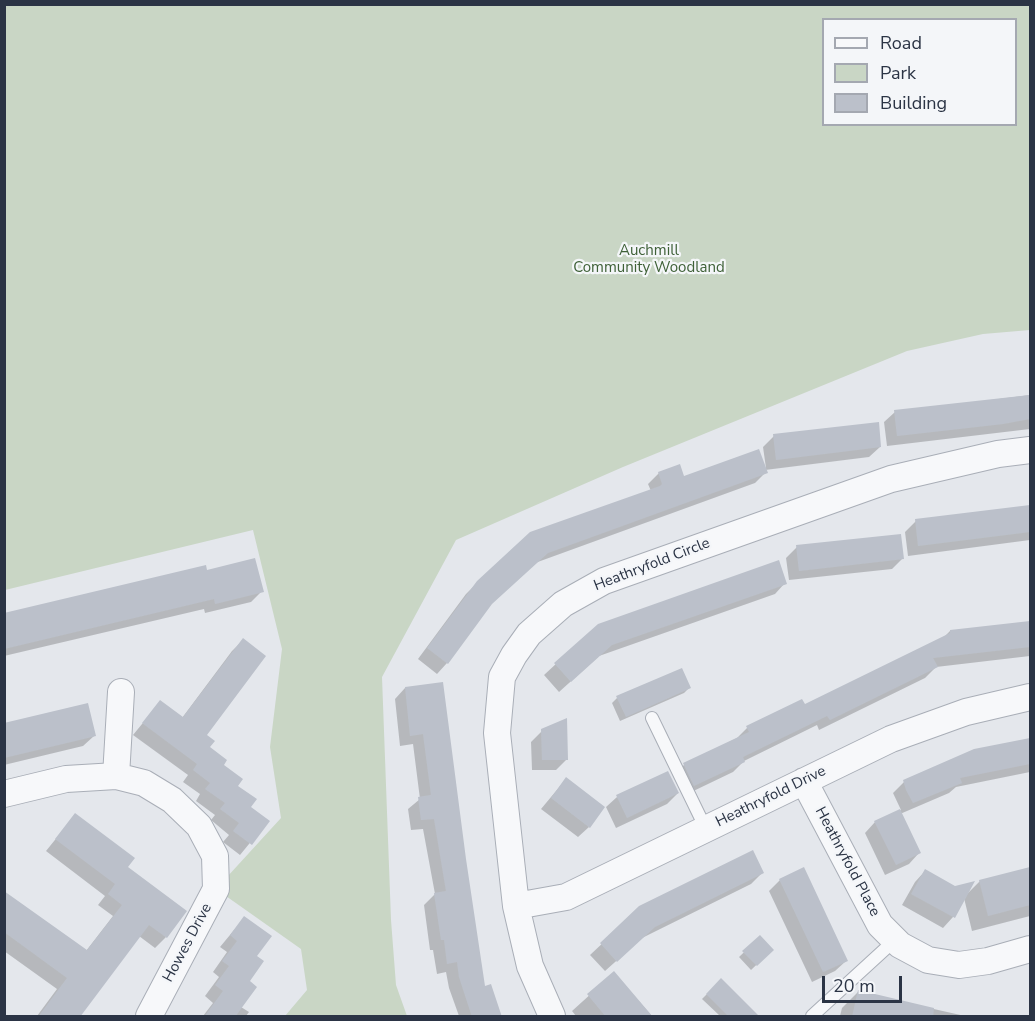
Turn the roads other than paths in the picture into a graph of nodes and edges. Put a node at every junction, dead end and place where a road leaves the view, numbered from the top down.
1 (1030, 450) edge
2 (121, 692) dead end
3 (1030, 697) edge
4 (652, 718) dead end
5 (116, 776) junction
6 (804, 781) junction
7 (4, 794) edge
8 (706, 829) junction
9 (516, 906) junction
10 (895, 940) junction
11 (1030, 950) edge
12 (149, 1017) edge
13 (552, 1017) edge
14 (812, 1017) edge

1 - 9 street, Heathryfold Circle
2 - 5 street
3 - 6 street, Heathryfold Drive
4 - 8 lane
5 - 7 street, Howes Drive
5 - 12 street, Howes Drive
6 - 8 street, Heathryfold Drive
6 - 10 street, Heathryfold Place
8 - 9 street, Heathryfold Drive
9 - 13 street, Heathryfold Circle
10 - 11 street, Heathryfold Place
10 - 14 lane

